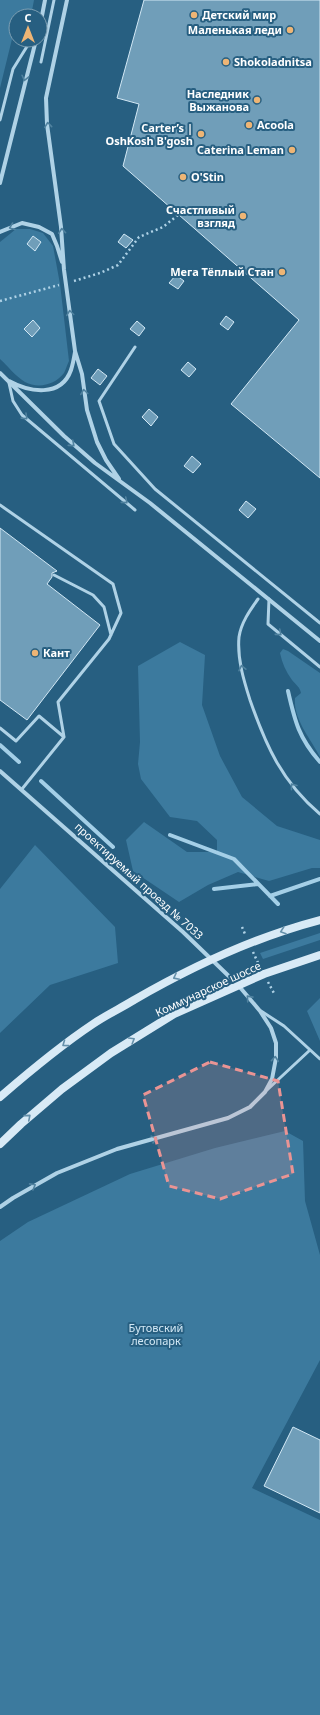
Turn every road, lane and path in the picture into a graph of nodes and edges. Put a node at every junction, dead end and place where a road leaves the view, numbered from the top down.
1 (54, 0) edge
2 (67, 0) edge
3 (26, 48) edge
4 (34, 48) edge
5 (41, 62) dead end
6 (0, 120) edge
7 (0, 183) edge
8 (178, 215) dead end
9 (0, 232) edge
10 (64, 270) junction
11 (66, 283) junction
12 (0, 301) edge
13 (135, 347) dead end
14 (75, 351) junction
15 (0, 373) edge
16 (4, 378) junction
17 (9, 383) junction
18 (119, 479) junction
19 (0, 505) edge
20 (136, 510) dead end
21 (54, 575) dead end
22 (270, 598) junction
23 (258, 599) dead end
24 (320, 623) edge
25 (111, 634) junction
26 (320, 641) edge
27 (320, 667) edge
28 (0, 728) edge
29 (64, 737) junction
30 (0, 771) edge
31 (22, 789) junction
32 (320, 814) edge
33 (320, 920) edge
34 (242, 927) dead end
35 (248, 943) junction
36 (320, 955) edge
37 (210, 959) junction
38 (264, 974) junction
39 (238, 985) junction
40 (275, 996) dead end
41 (260, 1011) junction
42 (310, 1050) junction
43 (320, 1059) edge
44 (265, 1092) junction
45 (0, 1097) edge
46 (0, 1144) edge
47 (0, 1207) edge

1 - 5 lane
10 -> 2 street
3 - 6 lane
4 -> 7 street
8 - 11 path
10 -> 9 street
10 - 11 street
11 - 12 path
14 -> 11 street
13 - 24 lane
14 - 16 street
18 -> 14 street
15 - 16 street
16 - 17 street
17 -> 18 street
17 -> 20 lane
18 - 22 street
19 - 25 lane
21 - 25 lane
22 - 26 street
22 -> 27 lane
32 -> 23 lane
25 - 29 lane
28 - 29 lane
29 - 31 lane
30 - 31 street, проектируемый проезд № 7033
31 - 37 street, проектируемый проезд № 7033
33 -> 35 main road, Коммунарское шоссе
34 - 35 path
35 - 37 main road, Коммунарское шоссе
35 - 38 path
36 - 38 main road, Коммунарское шоссе
37 - 39 street, проектируемый проезд № 7033
37 -> 45 main road, Коммунарское шоссе
38 - 39 main road, Коммунарское шоссе
38 - 40 path
41 -> 39 street, проектируемый проезд № 7033
46 -> 39 main road, Коммунарское шоссе
41 - 42 lane
44 -> 41 street, проектируемый проезд № 7033
42 - 43 lane
42 - 44 lane
47 -> 44 street

